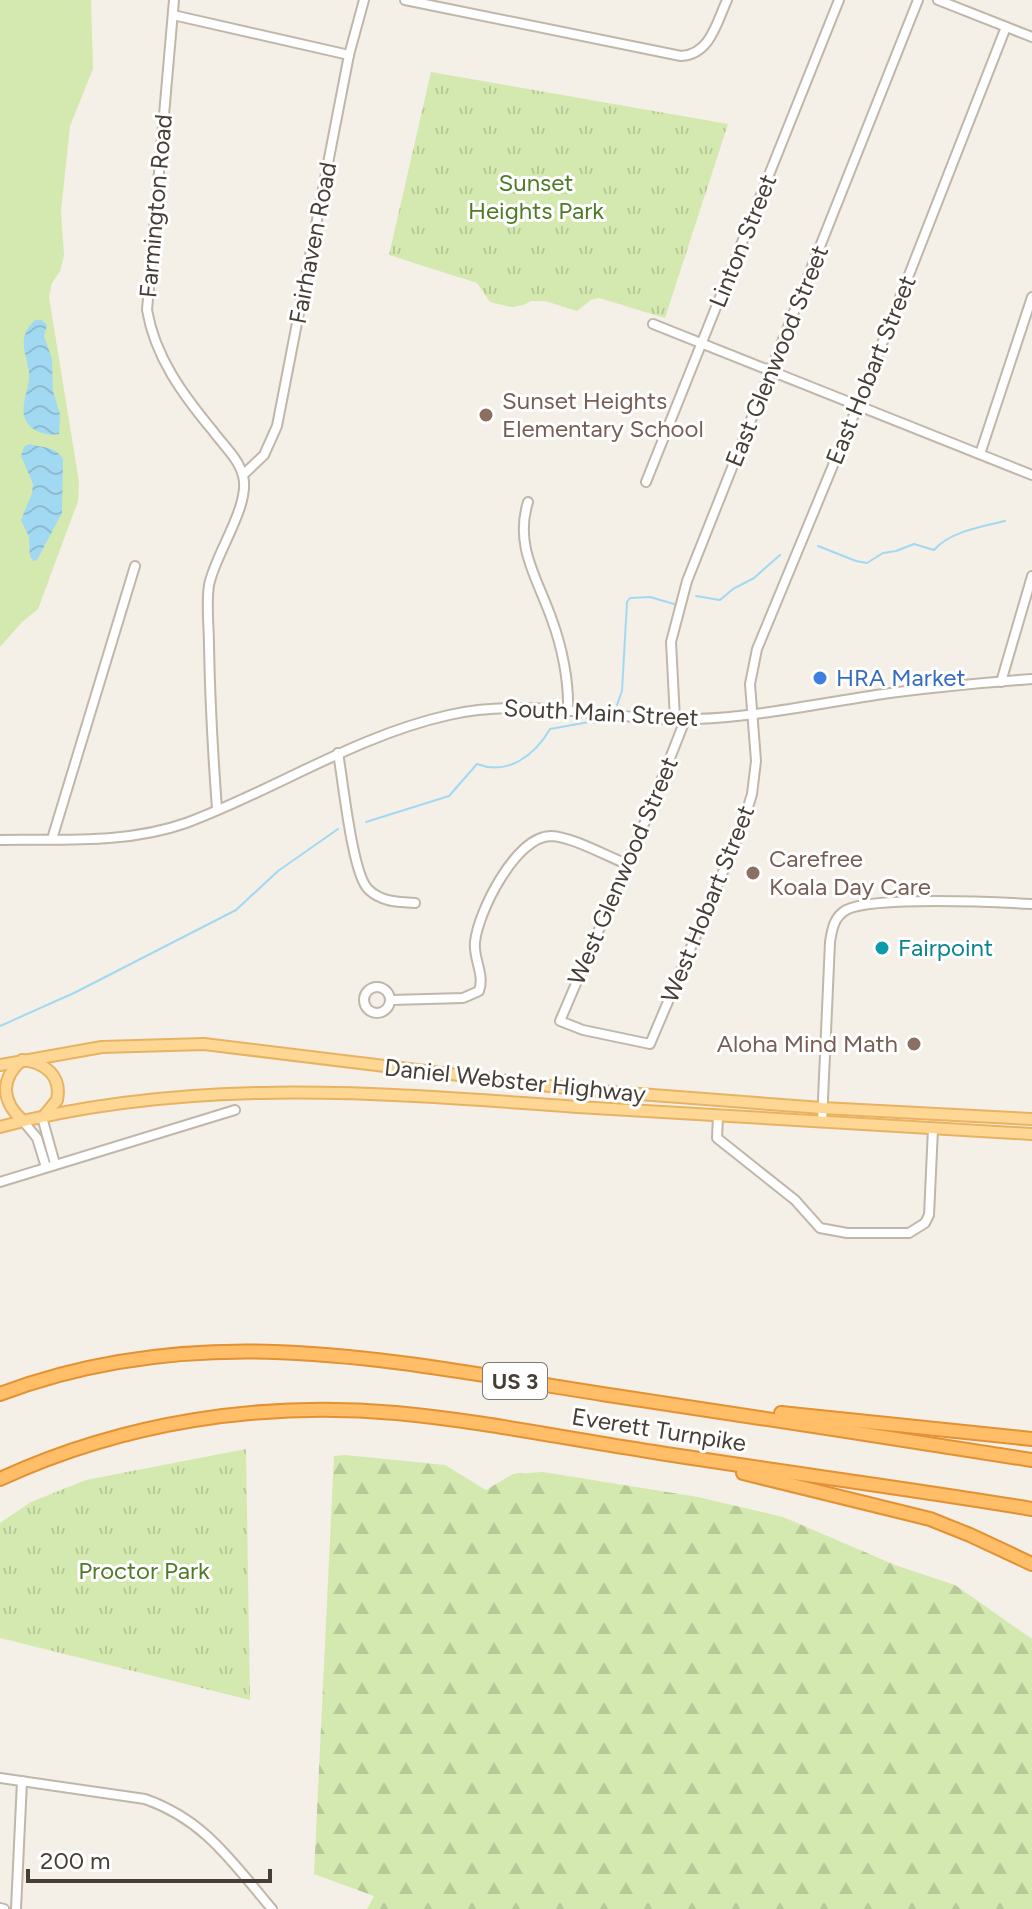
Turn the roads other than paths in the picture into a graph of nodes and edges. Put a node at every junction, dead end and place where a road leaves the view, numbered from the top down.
1 (174, 0) edge
2 (364, 0) edge
3 (405, 0) edge
4 (727, 0) edge
5 (839, 0) edge
6 (918, 0) edge
7 (938, 0) edge
8 (173, 15) junction
9 (1006, 27) junction
10 (1032, 37) edge
11 (349, 55) junction
12 (1032, 297) edge
13 (653, 324) dead end
14 (702, 343) junction
15 (771, 371) junction
16 (858, 405) junction
17 (980, 454) junction
18 (243, 475) junction
19 (1032, 475) edge
20 (646, 482) dead end
21 (528, 502) dead end
22 (135, 566) dead end
23 (1032, 576) edge
24 (1032, 679) edge
25 (1001, 682) junction
26 (568, 711) junction
27 (751, 715) junction
28 (680, 720) junction
29 (338, 753) junction
30 (217, 809) junction
31 (52, 839) junction
32 (0, 840) edge
33 (627, 864) junction
34 (415, 903) dead end
35 (1032, 904) edge
36 (391, 1000) dead end
37 (560, 1021) joint
38 (22, 1060) junction
39 (0, 1065) edge
40 (822, 1108) junction
41 (235, 1110) dead end
42 (718, 1116) junction
43 (42, 1117) junction
44 (1032, 1119) edge
45 (23, 1121) junction
46 (822, 1122) junction
47 (0, 1127) edge
48 (933, 1129) junction
49 (1032, 1134) edge
50 (50, 1166) junction
51 (0, 1182) edge
52 (0, 1394) edge
53 (639, 1399) junction
54 (1032, 1439) edge
55 (63, 1454) junction
56 (1032, 1460) edge
57 (726, 1463) junction
58 (0, 1479) edge
59 (0, 1486) edge
60 (1032, 1509) edge
61 (1032, 1564) edge
62 (0, 1778) edge
63 (22, 1781) junction
64 (16, 1909) edge
65 (272, 1909) edge

1 - 8 street, Farmington Road
2 - 11 street, Fairhaven Road
3 - 4 street
5 - 14 street, Linton Street
6 - 15 street, East Glenwood Street
7 - 9 street
8 - 11 street
8 - 18 street, Farmington Road
9 - 10 street
9 - 16 street, East Hobart Street
11 - 18 street, Fairhaven Road
12 - 17 street
13 - 14 street
14 - 15 street
14 - 20 street, Linton Street
15 - 16 street
15 - 28 street, East Glenwood Street
16 - 17 street
16 - 27 street, East Hobart Street
17 - 19 street
18 - 30 street
21 - 26 street
22 - 31 street
23 - 25 street
24 - 25 street, South Main Street
25 - 27 street, South Main Street
26 - 28 street, South Main Street
26 - 29 street, South Main Street
27 - 28 street, South Main Street
27 - 37 street, West Hobart Street
28 - 33 street, West Glenwood Street
29 - 30 street, South Main Street
29 - 34 street
30 - 31 street, South Main Street
31 - 32 street, South Main Street
33 - 36 street
33 - 37 street, West Glenwood Street
35 - 40 street
38 - 39 main road, Daniel Webster Highway
38 - 40 main road, Daniel Webster Highway
38 - 43 main road
38 - 45 main road
40 - 44 main road, Daniel Webster Highway
40 - 46 street
41 - 50 street
42 - 43 main road, Daniel Webster Highway
42 - 46 main road, Daniel Webster Highway
42 - 48 street
43 - 45 main road, Daniel Webster Highway
43 - 50 street
45 - 47 main road, Daniel Webster Highway
45 - 50 street
46 - 48 main road, Daniel Webster Highway
48 - 49 main road, Daniel Webster Highway
50 - 51 street
52 - 53 highway, Everett Turnpike / US 3
53 - 54 highway
53 - 56 highway, Everett Turnpike / US 3
55 - 57 highway, Everett Turnpike / US 3
55 - 58 highway, Everett Turnpike / US 3
55 - 59 highway
57 - 60 highway, Everett Turnpike / US 3
57 - 61 highway
62 - 63 street
63 - 64 street
63 - 65 street

